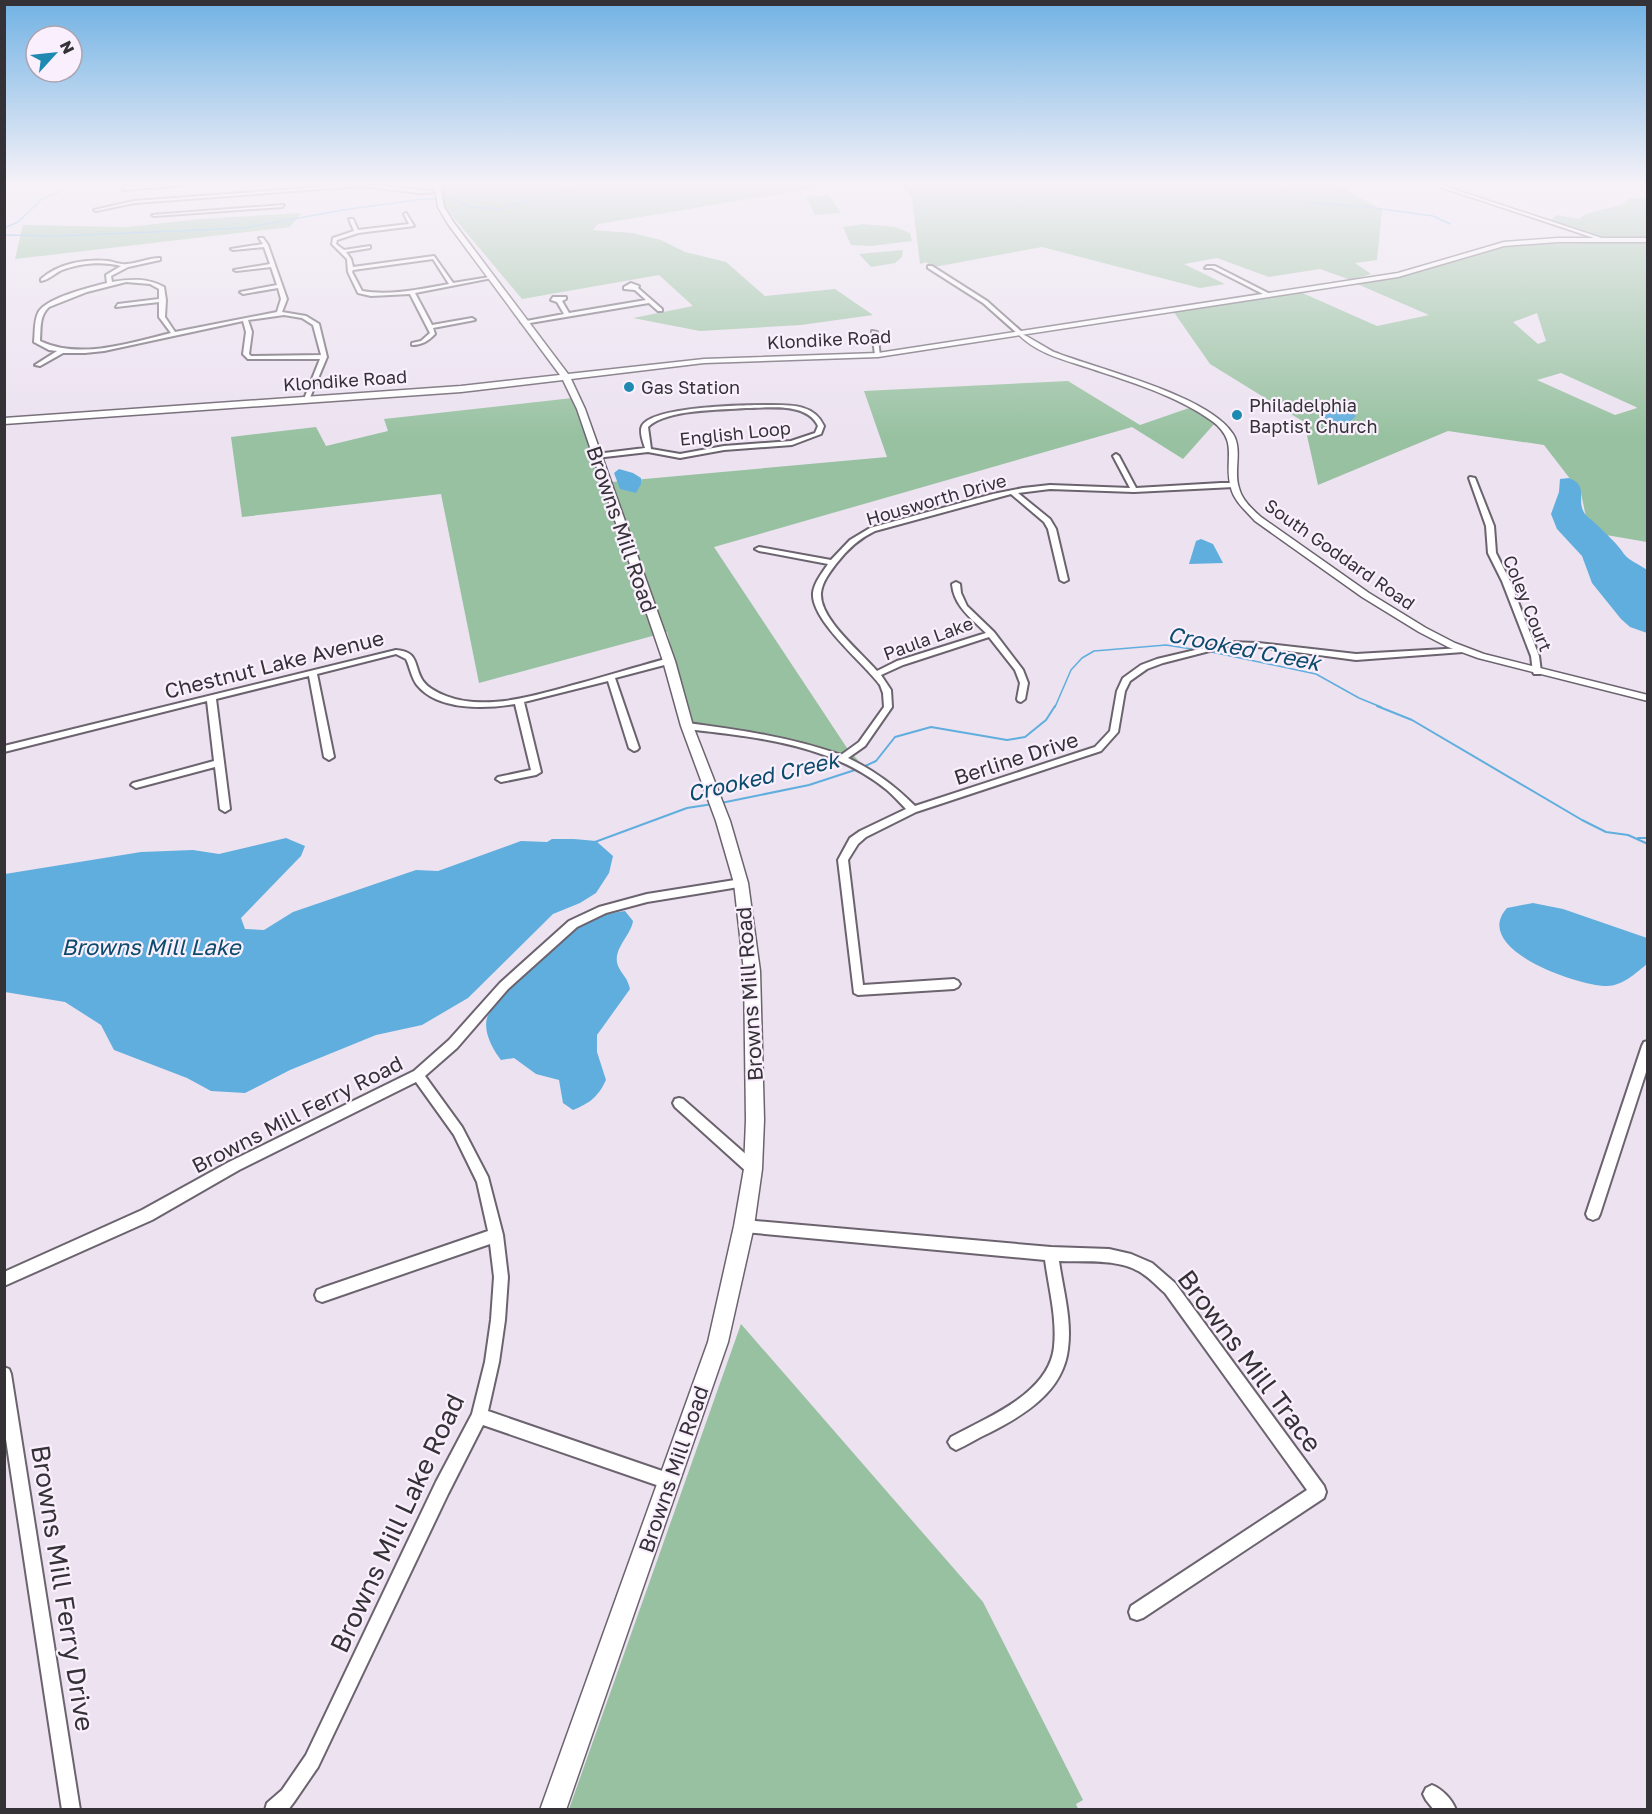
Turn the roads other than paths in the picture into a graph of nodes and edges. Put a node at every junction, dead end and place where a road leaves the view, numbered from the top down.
1 (63, 268) edge
2 (122, 268) edge
3 (253, 268) edge
4 (273, 268) edge
5 (352, 268) edge
6 (441, 268) edge
7 (483, 268) edge
8 (931, 268) edge
9 (1214, 268) edge
10 (1421, 268) edge
11 (236, 270) dead end
12 (490, 278) junction
13 (43, 280) dead end
14 (110, 283) junction
15 (451, 284) junction
16 (279, 286) junction
17 (636, 289) dead end
18 (411, 291) junction
19 (243, 292) dead end
20 (1269, 294) junction
21 (163, 300) junction
22 (558, 301) dead end
23 (650, 301) junction
24 (118, 306) dead end
25 (660, 310) dead end
26 (279, 313) junction
27 (568, 315) junction
28 (245, 319) junction
29 (472, 320) dead end
30 (524, 322) junction
31 (430, 327) junction
32 (874, 332) dead end
33 (174, 334) junction
34 (1022, 334) junction
35 (414, 344) dead end
36 (62, 351) junction
37 (878, 355) junction
38 (324, 357) junction
39 (38, 365) dead end
40 (565, 376) junction
41 (307, 399) junction
42 (4, 421) edge
43 (648, 450) junction
44 (596, 456) junction
45 (1116, 456) dead end
46 (1472, 478) dead end
47 (1234, 485) junction
48 (1134, 490) junction
49 (1013, 492) junction
50 (759, 549) dead end
51 (833, 563) junction
52 (1064, 580) dead end
53 (956, 584) dead end
54 (991, 634) junction
55 (1463, 650) junction
56 (669, 661) junction
57 (1537, 672) junction
58 (313, 673) junction
59 (875, 675) junction
60 (611, 678) junction
61 (211, 698) junction
62 (1647, 698) edge
63 (1021, 699) dead end
64 (519, 701) junction
65 (687, 726) junction
66 (634, 748) dead end
67 (4, 749) edge
68 (329, 757) dead end
69 (841, 759) junction
70 (219, 763) junction
71 (501, 778) dead end
72 (136, 785) dead end
73 (225, 809) dead end
74 (913, 810) junction
75 (741, 883) junction
76 (954, 984) dead end
77 (1647, 1046) edge
78 (418, 1076) junction
79 (679, 1103) dead end
80 (753, 1169) junction
81 (1593, 1214) dead end
82 (744, 1226) junction
83 (496, 1235) junction
84 (1052, 1254) junction
85 (4, 1280) edge
86 (322, 1295) dead end
87 (4, 1374) edge
88 (479, 1416) junction
89 (956, 1442) dead end
90 (668, 1481) junction
91 (1137, 1612) dead end
92 (1432, 1794) dead end
93 (71, 1809) edge
94 (274, 1809) edge
95 (553, 1809) edge
96 (1447, 1809) edge

1 - 13 street
2 - 14 street
3 - 11 street
4 - 16 street
5 - 18 street
6 - 15 street
7 - 12 main road, Browns Mill Road
8 - 34 street
9 - 20 street
10 - 20 main road, Klondike Road
12 - 15 street
12 - 30 main road, Browns Mill Road
14 - 21 street
14 - 36 street
15 - 18 street
16 - 19 street
16 - 26 street
17 - 23 street
18 - 31 street
20 - 34 main road, Klondike Road
21 - 24 street
21 - 33 street
22 - 27 street
23 - 25 street
23 - 27 street
26 - 28 street
26 - 38 street
27 - 30 street
28 - 33 street
28 - 38 street
29 - 31 street
30 - 40 main road, Browns Mill Road
31 - 35 street
32 - 37 street
33 - 36 street
34 - 37 main road, Klondike Road
34 - 47 street
36 - 39 street
37 - 40 main road, Klondike Road
38 - 41 street
40 - 41 main road, Klondike Road
40 - 44 main road, Browns Mill Road
41 - 42 main road, Klondike Road
43 - 43 street, English Loop
43 - 44 street, English Loop
44 - 56 main road, Browns Mill Road
45 - 48 street
46 - 57 street, Coley Court
47 - 48 street, Housworth Drive
47 - 55 street, South Goddard Road
48 - 49 street, Housworth Drive
49 - 51 street, Housworth Drive
49 - 52 street
50 - 51 street
51 - 59 street, Housworth Drive
53 - 54 street
54 - 59 street, Paula Lake
54 - 63 street
55 - 57 street, South Goddard Road
55 - 74 street, Berline Drive
56 - 60 street, Chestnut Lake Avenue
56 - 65 main road, Browns Mill Road
57 - 62 street, South Goddard Road
58 - 61 street, Chestnut Lake Avenue
58 - 64 street, Chestnut Lake Avenue
58 - 68 street
59 - 69 street, Housworth Drive
60 - 64 street, Chestnut Lake Avenue
60 - 66 street
61 - 67 street, Chestnut Lake Avenue
61 - 70 street
64 - 71 street
65 - 69 street
65 - 75 main road, Browns Mill Road
69 - 74 street
70 - 72 street
70 - 73 street
74 - 76 street, Berline Drive
75 - 78 street, Browns Mill Ferry Road
75 - 80 main road, Browns Mill Road
77 - 81 street
78 - 83 street, Browns Mill Lake Road
78 - 85 street, Browns Mill Ferry Road
79 - 80 street
80 - 82 main road, Browns Mill Road
82 - 84 street, Browns Mill Trace
82 - 90 main road, Browns Mill Road
83 - 86 street
83 - 88 street, Browns Mill Lake Road
84 - 89 street
84 - 91 street, Browns Mill Trace
87 - 93 street, Browns Mill Ferry Drive
88 - 90 street
88 - 94 street, Browns Mill Lake Road
90 - 95 main road, Browns Mill Road
92 - 96 street

